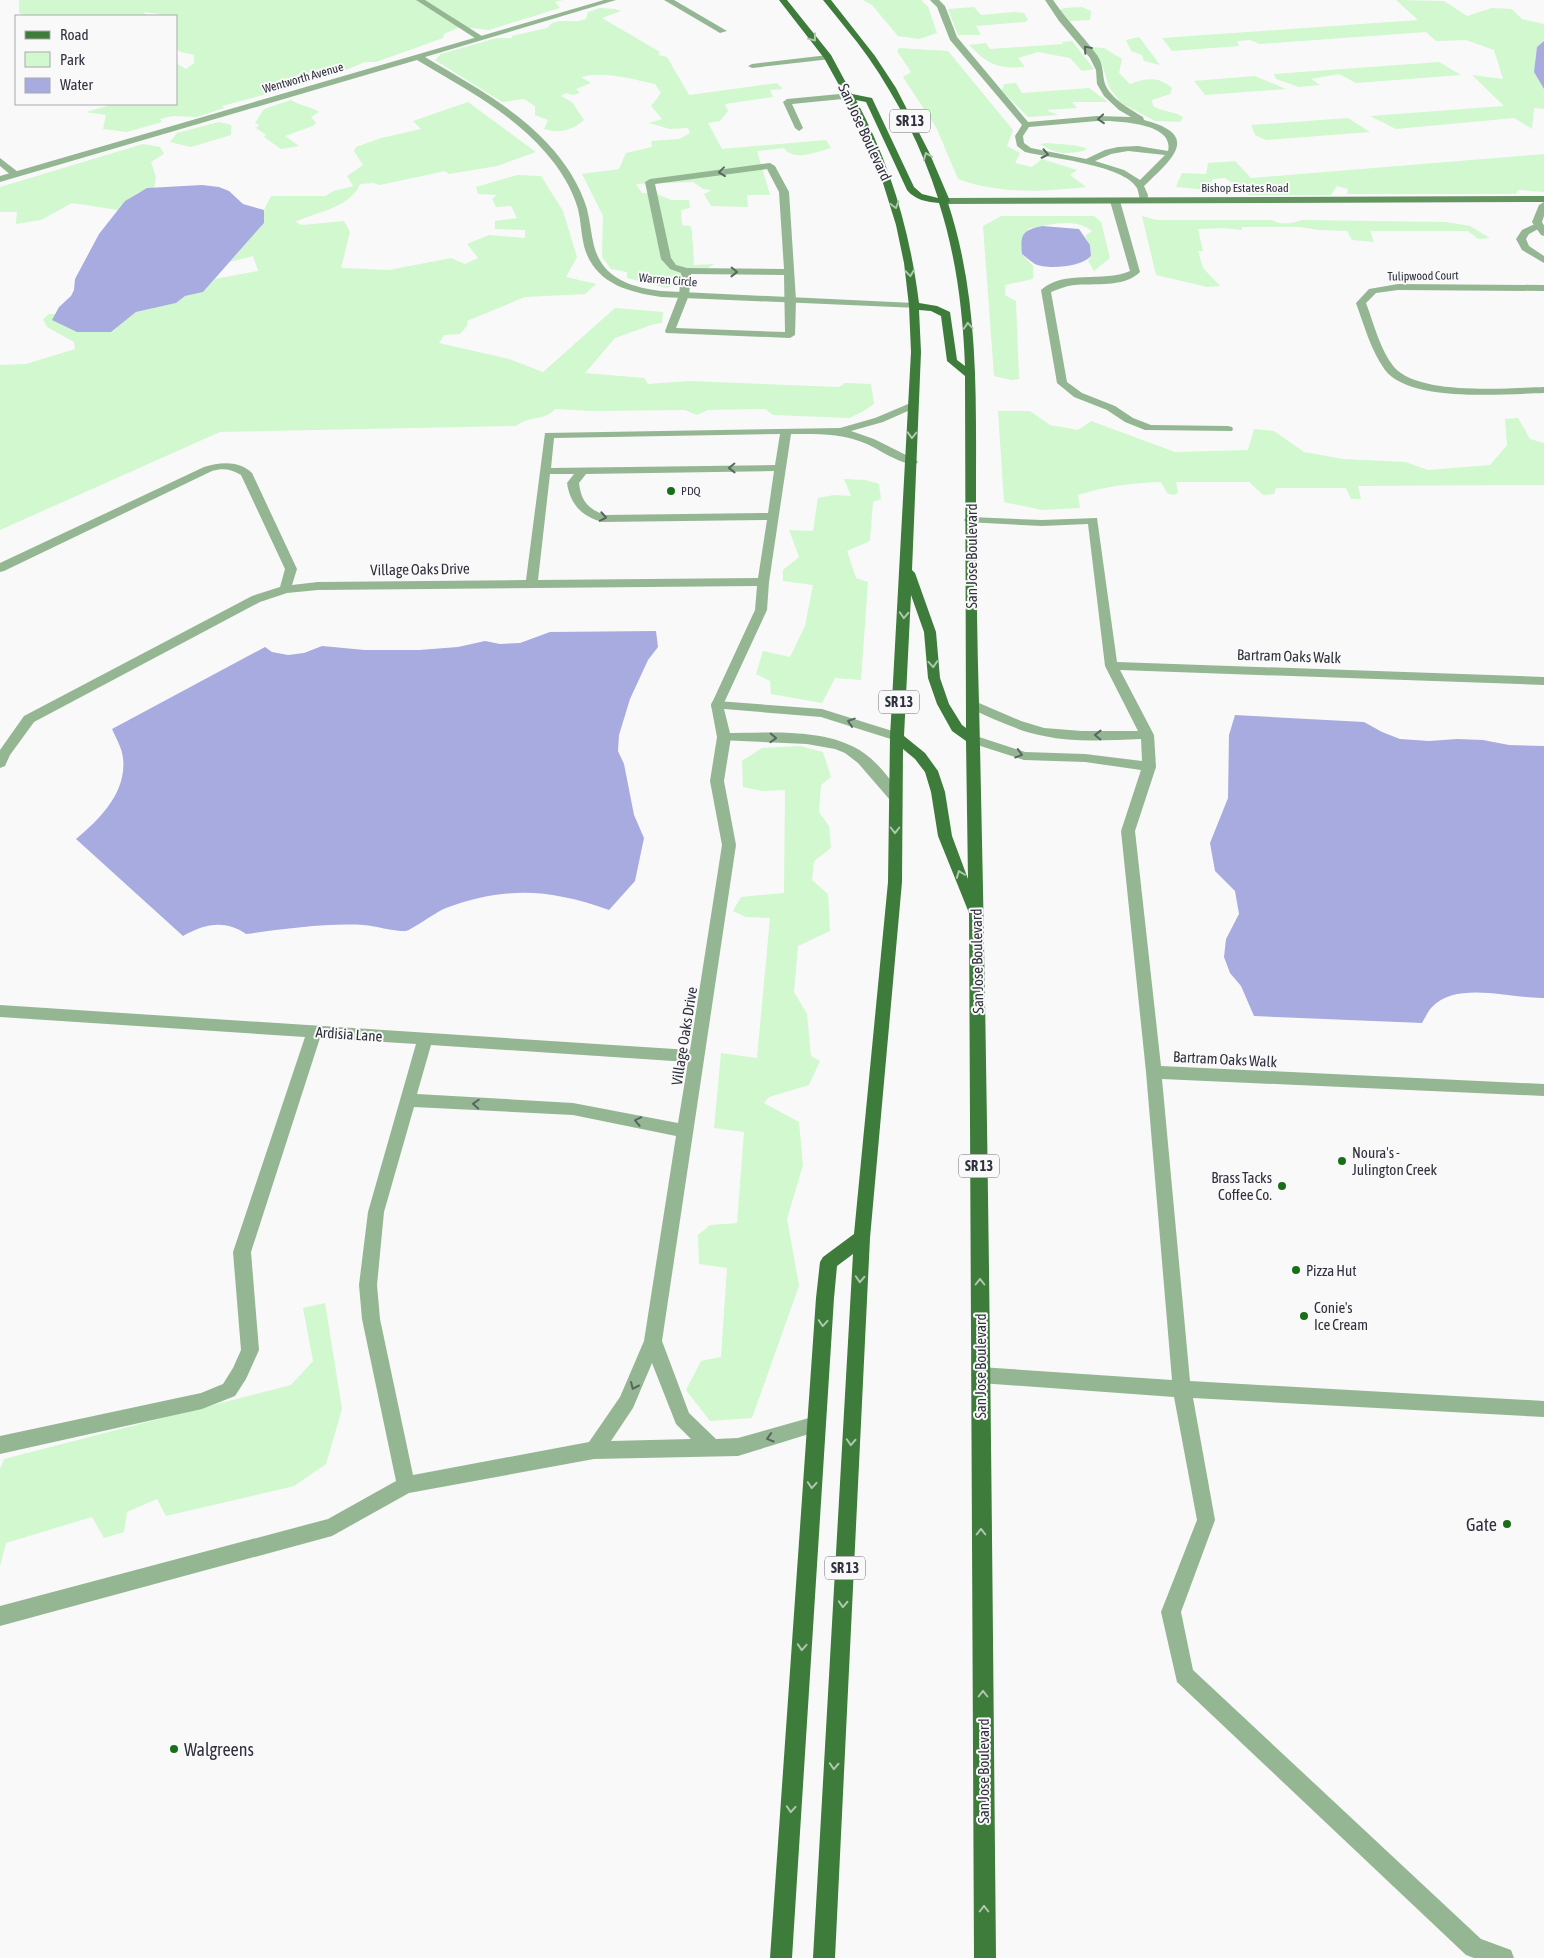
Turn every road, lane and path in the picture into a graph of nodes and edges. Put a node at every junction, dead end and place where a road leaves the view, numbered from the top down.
1 (420, 0) edge
2 (612, 0) edge
3 (668, 0) edge
4 (783, 0) edge
5 (827, 0) edge
6 (934, 0) edge
7 (1049, 0) edge
8 (723, 31) dead end
9 (481, 38) junction
10 (418, 57) junction
11 (828, 57) junction
12 (752, 66) dead end
13 (850, 96) junction
14 (1148, 123) junction
15 (1026, 125) junction
16 (799, 128) dead end
17 (1171, 154) junction
18 (0, 160) edge
19 (1088, 161) junction
20 (15, 174) junction
21 (0, 179) edge
22 (1140, 185) junction
23 (1544, 199) edge
24 (945, 201) junction
25 (1115, 201) junction
26 (1144, 201) junction
27 (1544, 205) edge
28 (1542, 229) edge
29 (1544, 260) edge
30 (686, 271) junction
31 (789, 272) junction
32 (1544, 288) edge
33 (684, 295) junction
34 (791, 300) junction
35 (914, 306) junction
36 (970, 375) junction
37 (1544, 390) edge
38 (912, 405) junction
39 (1228, 429) dead end
40 (786, 431) junction
41 (840, 431) junction
42 (912, 462) junction
43 (780, 468) junction
44 (545, 471) junction
45 (582, 471) junction
46 (773, 516) junction
47 (970, 520) junction
48 (906, 567) junction
49 (0, 568) edge
50 (763, 582) junction
51 (532, 584) junction
52 (285, 589) junction
53 (1111, 666) junction
54 (1544, 681) edge
55 (972, 704) junction
56 (717, 705) junction
57 (1147, 735) junction
58 (724, 737) junction
59 (897, 737) junction
60 (972, 739) junction
61 (0, 764) edge
62 (1149, 767) junction
63 (895, 797) junction
64 (977, 920) junction
65 (0, 1011) edge
66 (314, 1032) junction
67 (425, 1039) junction
68 (697, 1056) junction
69 (1154, 1072) junction
70 (1544, 1090) edge
71 (408, 1100) junction
72 (686, 1131) junction
73 (862, 1238) junction
74 (654, 1341) junction
75 (980, 1376) junction
76 (1182, 1389) junction
77 (1544, 1409) edge
78 (816, 1424) junction
79 (0, 1445) edge
80 (712, 1448) junction
81 (594, 1450) junction
82 (406, 1485) junction
83 (0, 1616) edge
84 (781, 1958) edge
85 (824, 1958) edge
86 (984, 1958) edge
87 (1503, 1958) edge

1 - 9 street
2 - 9 street, Wentworth Avenue
3 - 8 street
4 -> 11 main road, San Jose Boulevard / SR 13
24 -> 5 main road, San Jose Boulevard / SR 13
6 - 15 street
14 -> 7 street
9 - 10 street, Wentworth Avenue
10 - 20 street, Wentworth Avenue
10 - 33 street, Warren Circle
11 - 12 street
11 - 13 main road, San Jose Boulevard / SR 13
13 - 16 street
13 - 24 main road
13 -> 35 main road, San Jose Boulevard / SR 13
14 -> 15 street
14 - 17 street
15 -> 19 street
17 - 19 street
17 - 22 street
18 - 20 street
19 - 22 street
20 - 21 street, Wentworth Avenue
22 - 26 street
23 - 26 street, Bishop Estates Road
24 - 25 street, Bishop Estates Road
36 -> 24 main road, San Jose Boulevard / SR 13
25 - 26 street, Bishop Estates Road
25 - 39 street
27 - 28 street
28 - 29 street
30 -> 31 street
31 -> 30 street
30 - 33 street
31 - 34 street
32 - 37 street, Tulipwood Court
33 - 34 street, Warren Circle
33 - 34 street
34 - 35 street, Warren Circle
35 - 36 main road
35 - 38 main road, San Jose Boulevard / SR 13
36 - 47 main road, San Jose Boulevard / SR 13
38 - 41 street
38 -> 42 main road, San Jose Boulevard / SR 13
40 - 41 street
40 - 43 street
40 - 44 street
41 - 42 street
42 - 48 main road, San Jose Boulevard / SR 13
43 -> 45 street
43 - 46 street
44 - 45 street
44 - 51 street
45 -> 46 street
46 - 50 street
47 - 53 street
47 - 55 main road, San Jose Boulevard / SR 13
48 -> 59 main road, San Jose Boulevard / SR 13
48 -> 60 main road
49 - 52 street
50 - 51 street, Village Oaks Drive
50 - 56 street
51 - 52 street, Village Oaks Drive
52 - 61 street, Village Oaks Drive
53 - 54 street, Bartram Oaks Walk
53 - 57 street, Bartram Oaks Walk
57 -> 55 street
55 - 60 main road, San Jose Boulevard / SR 13
56 - 58 street, Village Oaks Drive
59 -> 56 street
57 - 62 street, Bartram Oaks Walk
58 -> 63 street
58 - 68 street, Village Oaks Drive
59 - 63 main road, San Jose Boulevard / SR 13
64 -> 59 main road
60 -> 62 street
60 - 64 main road, San Jose Boulevard / SR 13
62 - 69 street, Bartram Oaks Walk
63 -> 73 main road, San Jose Boulevard / SR 13
75 -> 64 main road, San Jose Boulevard / SR 13
65 - 66 street, Ardisia Lane
66 - 67 street, Ardisia Lane
66 - 79 street
67 - 68 street, Ardisia Lane
67 - 71 street
68 - 72 street, Village Oaks Drive
69 - 70 street, Bartram Oaks Walk
69 - 76 street
72 -> 71 street
71 - 82 street
72 - 74 street, Village Oaks Drive
73 -> 78 main road
73 -> 85 main road, San Jose Boulevard / SR 13
74 - 80 street
74 -> 81 street
75 - 76 street
86 -> 75 main road, San Jose Boulevard / SR 13
76 - 77 street
76 - 87 street
78 -> 80 street
78 -> 84 main road
80 - 81 street
81 - 82 street
82 - 83 street

